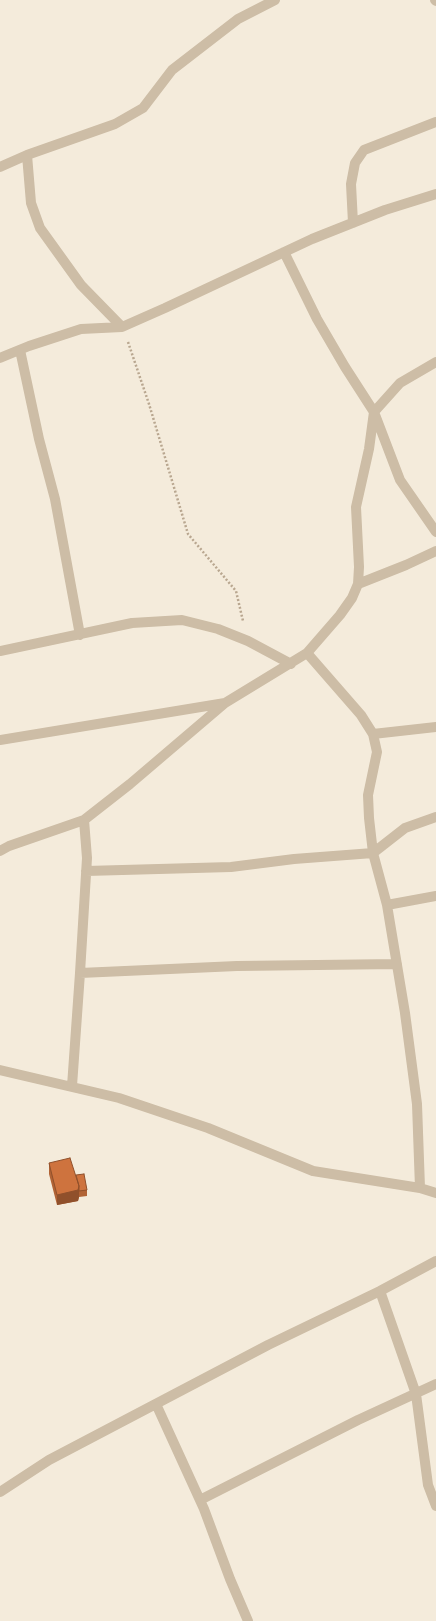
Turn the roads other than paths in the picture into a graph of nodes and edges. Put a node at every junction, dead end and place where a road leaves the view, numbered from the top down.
1 (275, 0) edge
2 (436, 122) edge
3 (27, 155) junction
4 (0, 167) edge
5 (436, 194) edge
6 (353, 223) junction
7 (284, 252) junction
8 (122, 327) junction
9 (20, 350) junction
10 (0, 358) edge
11 (436, 362) edge
12 (374, 412) junction
13 (436, 532) edge
14 (436, 551) edge
15 (358, 584) junction
16 (80, 635) junction
17 (0, 651) edge
18 (307, 653) junction
19 (291, 664) junction
20 (225, 703) junction
21 (436, 727) edge
22 (373, 734) junction
23 (0, 740) edge
24 (436, 817) edge
25 (84, 820) junction
26 (0, 851) edge
27 (373, 853) junction
28 (86, 871) junction
29 (436, 896) edge
30 (387, 905) junction
31 (396, 964) junction
32 (80, 973) junction
33 (0, 1070) edge
34 (72, 1086) junction
35 (420, 1188) junction
36 (436, 1193) edge
37 (436, 1261) edge
38 (380, 1291) junction
39 (436, 1384) edge
40 (416, 1394) junction
41 (156, 1404) junction
42 (0, 1492) edge
43 (200, 1500) junction
44 (436, 1506) edge
45 (248, 1621) edge

1 - 3 street
2 - 6 street
3 - 4 street
3 - 8 street
5 - 6 street
6 - 7 street
7 - 8 street
7 - 12 street
8 - 9 street
9 - 10 street
9 - 16 street
11 - 12 street
12 - 13 street
12 - 15 street
14 - 15 street
15 - 18 street
16 - 17 street
16 - 19 street
18 - 19 street
18 - 22 street
19 - 20 street
20 - 23 street
20 - 25 street
21 - 22 street
22 - 27 street
24 - 27 street
25 - 26 street
25 - 28 street
27 - 28 street
27 - 30 street
28 - 32 street
29 - 30 street
30 - 31 street
31 - 32 street
31 - 35 street
32 - 34 street
33 - 34 street
34 - 35 street
35 - 36 street
37 - 38 street
38 - 40 street
38 - 41 street
39 - 40 street
40 - 43 street
40 - 44 street
41 - 42 street
41 - 43 street
43 - 45 street

